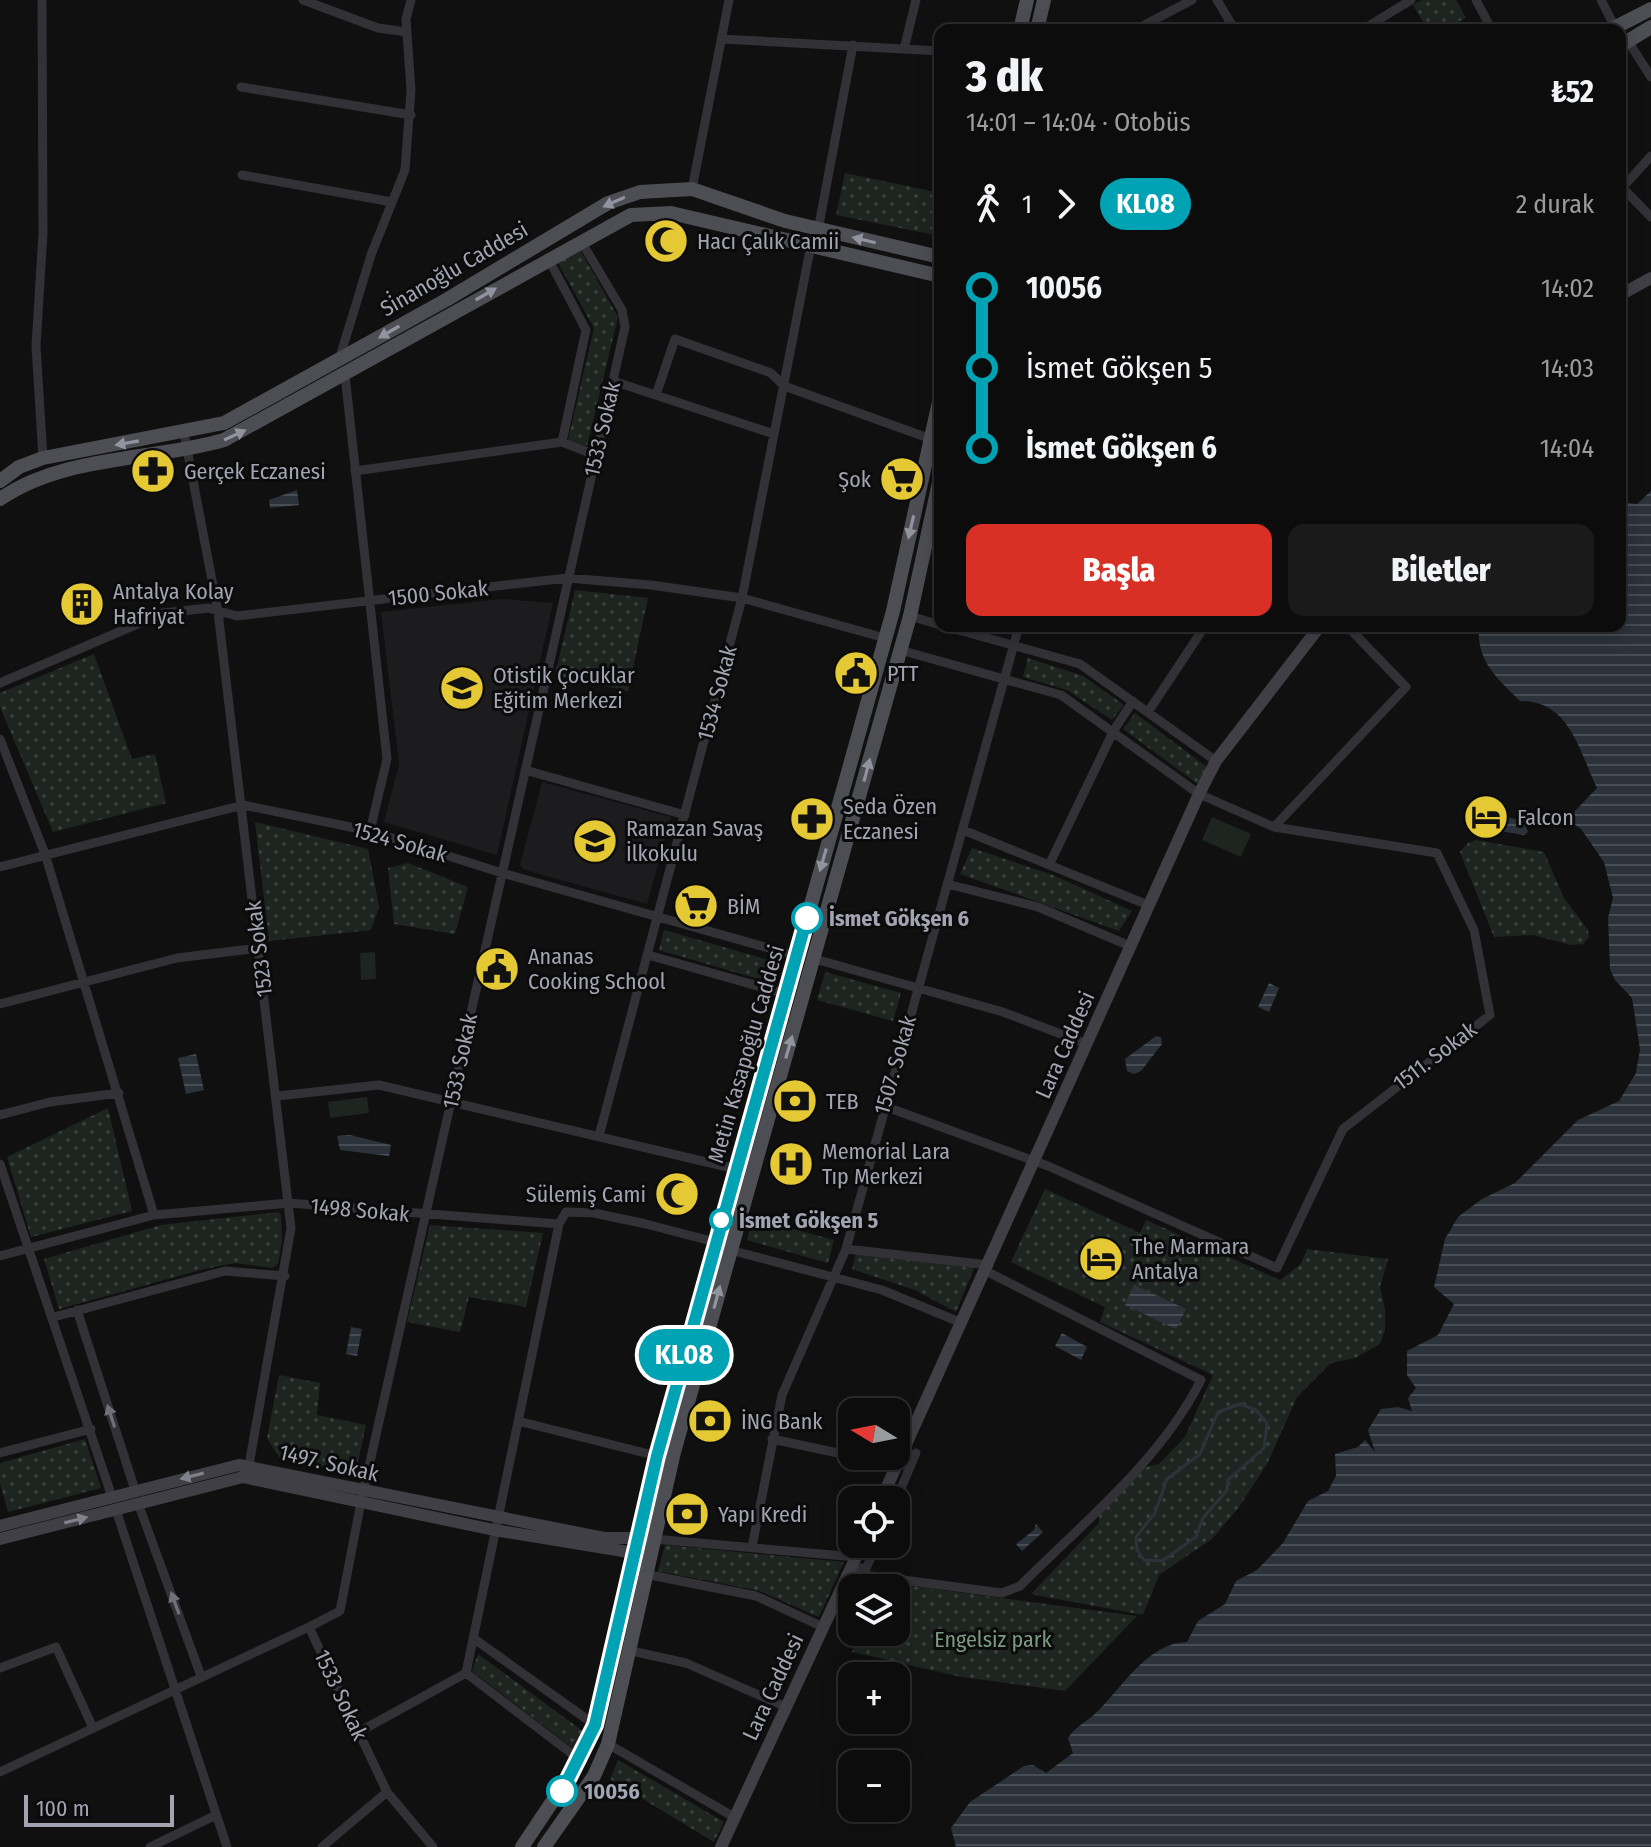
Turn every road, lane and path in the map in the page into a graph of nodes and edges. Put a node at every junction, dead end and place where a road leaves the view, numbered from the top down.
1 (42, 0) edge
2 (303, 0) edge
3 (411, 0) edge
4 (729, 0) edge
5 (916, 0) edge
6 (1027, 0) edge
7 (1044, 0) edge
8 (1192, 0) edge
9 (1217, 0) edge
10 (1411, 0) edge
11 (1476, 0) edge
12 (1601, 0) edge
13 (1651, 9) edge
14 (1378, 20) junction
15 (1021, 24) edge
16 (1038, 24) edge
17 (1146, 24) edge
18 (1231, 24) edge
19 (1372, 24) edge
20 (1380, 24) edge
21 (1489, 24) edge
22 (1610, 24) edge
23 (1622, 24) edge
24 (1651, 27) edge
25 (407, 32) junction
26 (721, 39) junction
27 (1626, 42) edge
28 (853, 45) junction
29 (1626, 46) edge
30 (904, 49) junction
31 (934, 51) edge
32 (1651, 77) edge
33 (241, 87) dead end
34 (411, 115) junction
35 (1651, 156) edge
36 (242, 175) dead end
37 (1626, 181) edge
38 (692, 189) junction
39 (1626, 191) edge
40 (392, 202) junction
41 (1651, 217) edge
42 (818, 230) junction
43 (581, 241) junction
44 (811, 245) junction
45 (934, 256) edge
46 (548, 258) junction
47 (934, 275) edge
48 (1651, 278) edge
49 (1626, 292) edge
50 (339, 361) junction
51 (345, 375) junction
52 (613, 381) junction
53 (784, 386) junction
54 (656, 395) junction
55 (934, 425) edge
56 (184, 433) junction
57 (774, 434) junction
58 (931, 439) junction
59 (562, 442) junction
60 (188, 450) junction
61 (595, 455) junction
62 (43, 458) junction
63 (355, 471) junction
64 (0, 481) edge
65 (0, 499) edge
66 (934, 506) edge
67 (567, 578) junction
68 (742, 598) junction
69 (370, 600) junction
70 (218, 612) junction
71 (910, 616) junction
72 (934, 623) edge
73 (966, 632) edge
74 (1018, 632) edge
75 (1201, 632) edge
76 (1315, 632) edge
77 (1353, 632) edge
78 (885, 638) junction
79 (1015, 646) junction
80 (900, 650) junction
81 (1006, 680) junction
82 (0, 683) edge
83 (1133, 701) junction
84 (1148, 712) junction
85 (1114, 730) junction
86 (0, 739) edge
87 (1216, 761) junction
88 (525, 770) junction
89 (1199, 794) junction
90 (243, 805) junction
91 (685, 815) junction
92 (1274, 827) junction
93 (963, 830) junction
94 (370, 831) junction
95 (45, 854) junction
96 (1050, 863) junction
97 (0, 867) edge
98 (502, 873) junction
99 (947, 884) junction
100 (1148, 905) junction
101 (658, 918) junction
102 (1130, 946) junction
103 (259, 948) junction
104 (648, 955) junction
105 (797, 956) junction
106 (815, 959) junction
107 (86, 982) junction
108 (917, 987) junction
109 (786, 994) junction
110 (0, 1004) edge
111 (1087, 1044) junction
112 (119, 1093) junction
113 (277, 1096) junction
114 (451, 1101) junction
115 (884, 1106) junction
116 (0, 1115) edge
117 (599, 1136) junction
118 (1035, 1161) junction
119 (0, 1164) edge
120 (736, 1169) junction
121 (289, 1203) junction
122 (154, 1215) junction
123 (426, 1216) junction
124 (559, 1224) junction
125 (715, 1242) junction
126 (30, 1247) junction
127 (846, 1249) junction
128 (730, 1250) junction
129 (0, 1256) edge
130 (987, 1268) junction
131 (285, 1276) junction
132 (835, 1278) junction
133 (77, 1310) junction
134 (54, 1317) junction
135 (962, 1323) junction
136 (518, 1421) junction
137 (91, 1429) junction
138 (910, 1435) edge
139 (772, 1439) junction
140 (0, 1453) edge
141 (838, 1453) edge
142 (916, 1453) dead end
143 (657, 1456) junction
144 (249, 1465) junction
145 (902, 1486) edge
146 (135, 1490) junction
147 (362, 1497) junction
148 (114, 1503) junction
149 (138, 1503) junction
150 (495, 1524) junction
151 (0, 1526) edge
152 (646, 1538) junction
153 (0, 1539) edge
154 (752, 1547) junction
155 (642, 1554) junction
156 (856, 1558) edge
157 (871, 1558) edge
158 (854, 1562) junction
159 (864, 1573) junction
160 (645, 1574) junction
161 (309, 1627) junction
162 (823, 1627) junction
163 (473, 1638) junction
164 (627, 1650) junction
165 (0, 1668) edge
166 (466, 1673) junction
167 (201, 1676) junction
168 (176, 1689) junction
169 (786, 1707) junction
170 (595, 1725) junction
171 (93, 1728) junction
172 (357, 1733) junction
173 (608, 1744) junction
174 (580, 1760) junction
175 (0, 1772) edge
176 (387, 1792) junction
177 (216, 1815) junction
178 (734, 1817) junction
179 (546, 1846) edge
180 (150, 1847) edge
181 (227, 1847) edge
182 (322, 1847) edge
183 (433, 1847) edge
184 (522, 1847) edge
185 (721, 1847) edge

1 - 62 street
2 - 25 street
3 - 25 street
4 - 26 street
5 - 30 street
6 - 15 main road
7 - 16 main road
8 - 17 street
9 - 18 street
10 - 14 street
11 - 21 street
12 - 22 street
13 - 23 main road
14 - 19 street
14 - 20 street
24 - 27 main road
25 - 34 street
26 - 28 street
26 - 38 street
28 - 30 street
28 - 42 street
29 - 32 street
30 - 31 street
33 - 34 street
34 - 40 street
35 - 37 street
36 - 40 street
38 - 42 main road, Si̇nanoğlu Caddesi
38 -> 50 main road, Si̇nanoğlu Caddesi
39 - 41 street
40 - 50 street
45 -> 42 main road, Si̇nanoğlu Caddesi
43 - 44 main road, Si̇nanoğlu Caddesi
43 - 46 main road, Si̇nanoğlu Caddesi
43 - 52 street, 1533 Sokak
44 - 47 main road, Si̇nanoğlu Caddesi
44 - 53 street, 1534 Sokak
51 -> 46 main road, Si̇nanoğlu Caddesi
46 - 59 street
48 - 49 street
50 - 56 main road, Si̇nanoğlu Caddesi
60 -> 51 main road, Si̇nanoğlu Caddesi
51 - 63 street
52 - 54 street
52 - 61 street, 1533 Sokak
53 - 54 street
53 - 57 street, 1534 Sokak
53 - 58 street
54 - 57 street
55 - 58 main road, Metin Kasapoğlu Caddesi
56 - 60 street, 1523 Sokak
56 -> 62 main road, Si̇nanoğlu Caddesi
57 - 68 street, 1534 Sokak
58 -> 78 main road, Metin Kasapoğlu Caddesi
59 - 61 street
59 - 63 street
60 - 65 main road, Si̇nanoğlu Caddesi
60 - 70 street, 1523 Sokak
61 - 67 street, 1533 Sokak
62 - 64 main road, Si̇nanoğlu Caddesi
63 - 69 street
66 - 71 main road, Metin Kasapoğlu Caddesi
67 - 68 street, 1500 Sokak
67 - 69 street, 1500 Sokak
67 - 88 street, 1533 Sokak
68 - 78 street, 1500 Sokak
68 - 91 street, 1534 Sokak
69 - 70 street, 1500 Sokak
69 - 94 street
70 - 82 street, 1500 Sokak
70 - 90 street, 1523 Sokak
71 - 72 street
71 - 80 main road, Metin Kasapoğlu Caddesi
73 - 79 street
74 - 79 street, 1507. Sokak
75 - 84 street
76 - 87 street, Lara Caddesi
77 - 92 street
78 -> 105 main road, Metin Kasapoğlu Caddesi
79 - 81 street, 1507. Sokak
79 - 83 street
80 - 81 street, 1511. Sokak
106 -> 80 main road, Metin Kasapoğlu Caddesi
81 - 85 street, 1511. Sokak
81 - 93 street, 1507. Sokak
83 - 84 street
83 - 85 street
84 - 87 street
85 - 89 street, 1511. Sokak
85 - 96 street
86 - 95 street
87 - 89 street, Lara Caddesi
88 - 91 street
88 - 98 street, 1533 Sokak
89 - 92 street, 1511. Sokak
89 - 100 street, Lara Caddesi
90 - 94 street, 1524 Sokak
90 - 95 street, 1524 Sokak
90 - 103 street, 1523 Sokak
91 - 101 street, 1534 Sokak
92 - 118 street, 1511. Sokak
93 - 96 street
93 - 99 street, 1507. Sokak
94 - 98 street, 1524 Sokak
95 - 97 street, 1524 Sokak
95 - 107 street
96 - 100 street
98 - 101 street, 1524 Sokak
98 - 114 street, 1533 Sokak
99 - 102 street
99 - 108 street, 1507. Sokak
100 - 102 street, Lara Caddesi
101 - 104 street, 1534 Sokak
101 - 105 street, 1524 Sokak
102 - 111 street, Lara Caddesi
103 - 107 street
103 - 113 street, 1523 Sokak
104 - 109 street
104 - 117 street, 1534 Sokak
105 - 109 main road, Metin Kasapoğlu Caddesi
106 - 108 street
128 -> 106 main road, Metin Kasapoğlu Caddesi
107 - 110 street
107 - 112 street
108 - 111 street
108 - 115 street, 1507. Sokak
109 - 120 main road, Metin Kasapoğlu Caddesi
111 - 118 street, Lara Caddesi
112 - 116 street
112 - 122 street
113 - 114 street
113 - 121 street, 1523 Sokak
114 - 117 street
114 - 123 street, 1533 Sokak
115 - 118 street
115 - 127 street, 1507. Sokak
117 - 120 street
118 - 130 street, Lara Caddesi
119 - 126 street
120 - 125 main road, Metin Kasapoğlu Caddesi
121 - 122 street, 1498 Sokak
121 - 123 street, 1498 Sokak
121 - 131 street, 1523 Sokak
122 - 126 street, 1498 Sokak
123 - 124 street, 1498 Sokak
123 - 147 street, 1533 Sokak
124 - 125 street, 1498 Sokak
124 - 136 street
125 - 143 main road, Metin Kasapoğlu Caddesi
126 - 129 street, 1498 Sokak
126 - 134 street
127 - 130 street
127 - 132 street, 1507. Sokak
128 - 132 street
152 -> 128 main road, Metin Kasapoğlu Caddesi
130 - 135 street, Lara Caddesi
130 - 159 street
131 - 133 street
131 - 144 street, 1523 Sokak
132 - 135 street
132 - 139 street, 1507. Sokak
133 - 134 street
146 -> 133 street
134 - 137 street
135 - 138 street, Lara Caddesi
136 - 143 street
136 - 150 street
137 - 140 street
137 - 148 street
139 - 141 street
139 - 154 street, 1507. Sokak
142 - 145 street
143 - 152 main road, Metin Kasapoğlu Caddesi
144 -> 146 street, 1497. Sokak
144 - 147 street, 1497. Sokak
146 - 148 street, 1497. Sokak
146 - 149 street
147 - 149 street, 1497. Sokak
147 - 150 street, 1497. Sokak
147 - 161 street, 1533 Sokak
148 - 149 street, 1497. Sokak
148 - 151 street, 1497. Sokak
153 -> 148 street, 1497. Sokak
148 - 168 street
167 -> 149 street
150 - 152 street, 1497. Sokak
150 - 155 street, 1497. Sokak
150 - 163 street
152 - 154 street
152 - 155 main road, Metin Kasapoğlu Caddesi
154 - 158 street
155 - 160 main road, Metin Kasapoğlu Caddesi
155 - 170 main road, Metin Kasapoğlu Caddesi
156 - 158 street, Lara Caddesi
157 - 159 street
158 - 159 street
158 - 162 street, Lara Caddesi
160 - 162 street
160 - 164 main road, Metin Kasapoğlu Caddesi
161 - 167 street
161 - 172 street, 1533 Sokak
162 - 169 street, Lara Caddesi
163 - 166 street
163 - 170 street
164 - 169 street
164 - 173 main road, Metin Kasapoğlu Caddesi
165 - 171 street
166 - 172 street
166 - 174 street
167 - 168 street
168 - 171 street
168 - 177 street
169 - 178 street, Lara Caddesi
170 - 174 main road, Metin Kasapoğlu Caddesi
171 - 175 street
172 - 176 street, 1533 Sokak
173 - 178 street
173 - 179 main road, Metin Kasapoğlu Caddesi
174 - 184 main road, Metin Kasapoğlu Caddesi
176 - 182 street
176 - 183 street, 1533 Sokak
177 - 180 street
177 - 181 street
178 - 185 street, Lara Caddesi

